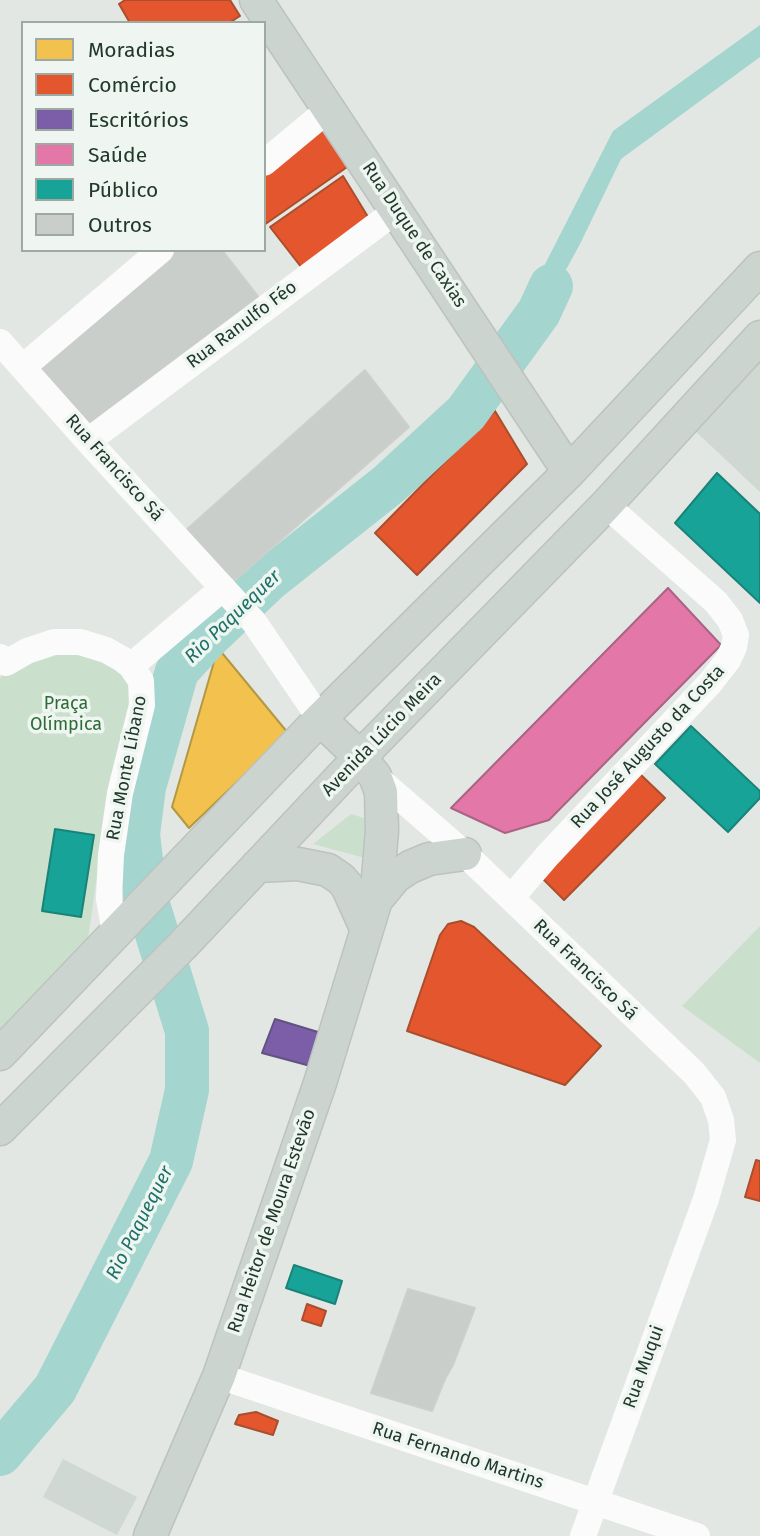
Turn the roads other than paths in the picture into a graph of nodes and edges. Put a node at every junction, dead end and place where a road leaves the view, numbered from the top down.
1 (256, 0) edge
2 (330, 108) junction
3 (266, 161) edge
4 (397, 210) junction
5 (159, 252) edge
6 (760, 268) edge
7 (760, 337) edge
8 (0, 342) edge
9 (23, 367) junction
10 (88, 441) junction
11 (569, 472) junction
12 (606, 505) junction
13 (226, 591) junction
14 (2, 663) edge
15 (131, 666) junction
16 (320, 719) junction
17 (368, 767) junction
18 (465, 854) junction
19 (257, 866) junction
20 (511, 898) junction
21 (371, 914) junction
22 (122, 925) junction
23 (0, 1054) edge
24 (0, 1129) edge
25 (706, 1199) joint
26 (219, 1376) junction
27 (595, 1502) junction
28 (149, 1536) edge
29 (583, 1536) edge
30 (697, 1536) edge

1 - 2 main road, Rua Duque de Caxias
2 - 3 street
2 - 4 main road, Rua Duque de Caxias
4 - 10 street, Rua Ranulfo Féo
4 - 11 main road, Rua Duque de Caxias
5 - 9 street
6 - 11 main road
7 - 12 main road, Avenida Lúcio Meira
8 - 9 street, Rua Francisco Sá
9 - 10 street, Rua Francisco Sá
10 - 13 street, Rua Francisco Sá
11 - 16 main road
12 - 17 main road, Avenida Lúcio Meira
12 - 20 street, Rua José Augusto da Costa
13 - 15 street
13 - 16 street, Rua Francisco Sá
14 - 15 street
15 - 22 street, Rua Monte Líbano
16 - 17 main road, Rua Francisco Sá
16 - 22 main road
17 - 18 street, Rua Francisco Sá
17 - 19 main road, Avenida Lúcio Meira
17 - 21 main road, Rua Heitor de Moura Estevão
18 - 20 street, Rua Francisco Sá
18 - 21 main road
19 - 21 main road
19 - 24 main road, Avenida Lúcio Meira
20 - 25 street, Rua Francisco Sá
21 - 26 main road, Rua Heitor de Moura Estevão
22 - 23 main road
25 - 27 street, Rua Muqui
26 - 27 street, Rua Fernando Martins
26 - 28 main road, Rua Heitor de Moura Estevão
27 - 29 street, Rua Muqui
27 - 30 street, Rua Fernando Martins

